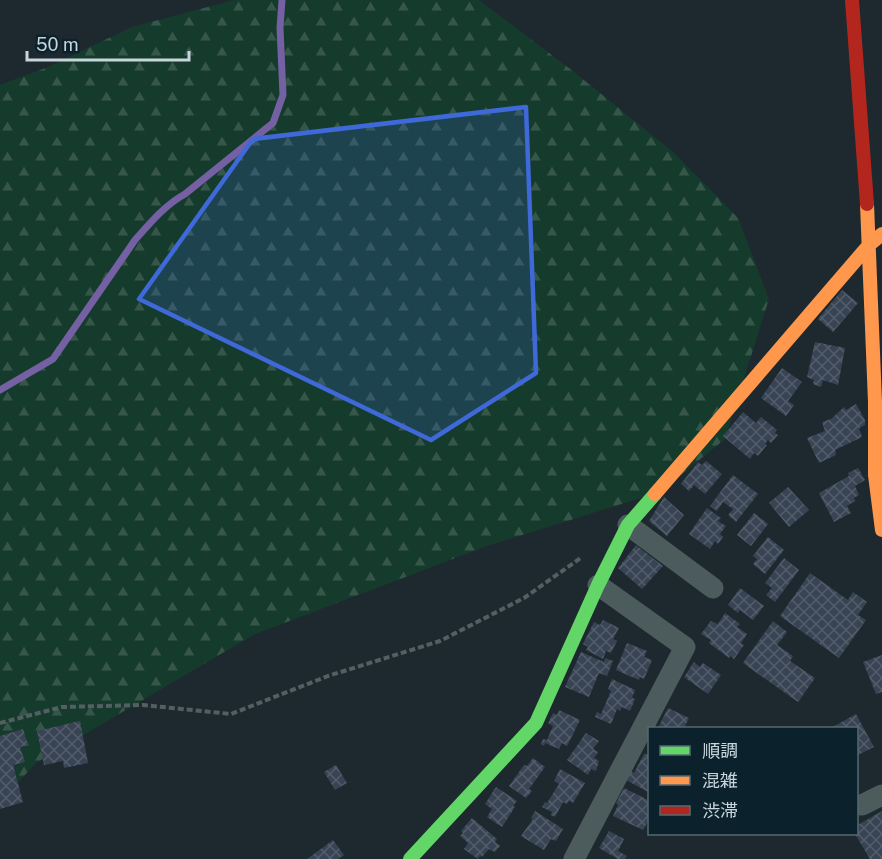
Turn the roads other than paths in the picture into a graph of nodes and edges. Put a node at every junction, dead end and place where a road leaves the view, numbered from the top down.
1 (852, 0) edge
2 (882, 234) edge
3 (869, 245) junction
4 (878, 400) edge
5 (628, 525) junction
6 (882, 530) edge
7 (598, 585) junction
8 (713, 588) dead end
9 (882, 795) edge
10 (862, 806) dead end
11 (410, 859) edge
12 (574, 859) edge

1 - 3 street
2 - 3 street
3 - 4 street
3 - 5 street
4 - 6 street
5 - 7 street
5 - 8 street
7 - 11 street
7 - 12 street
9 - 10 street

